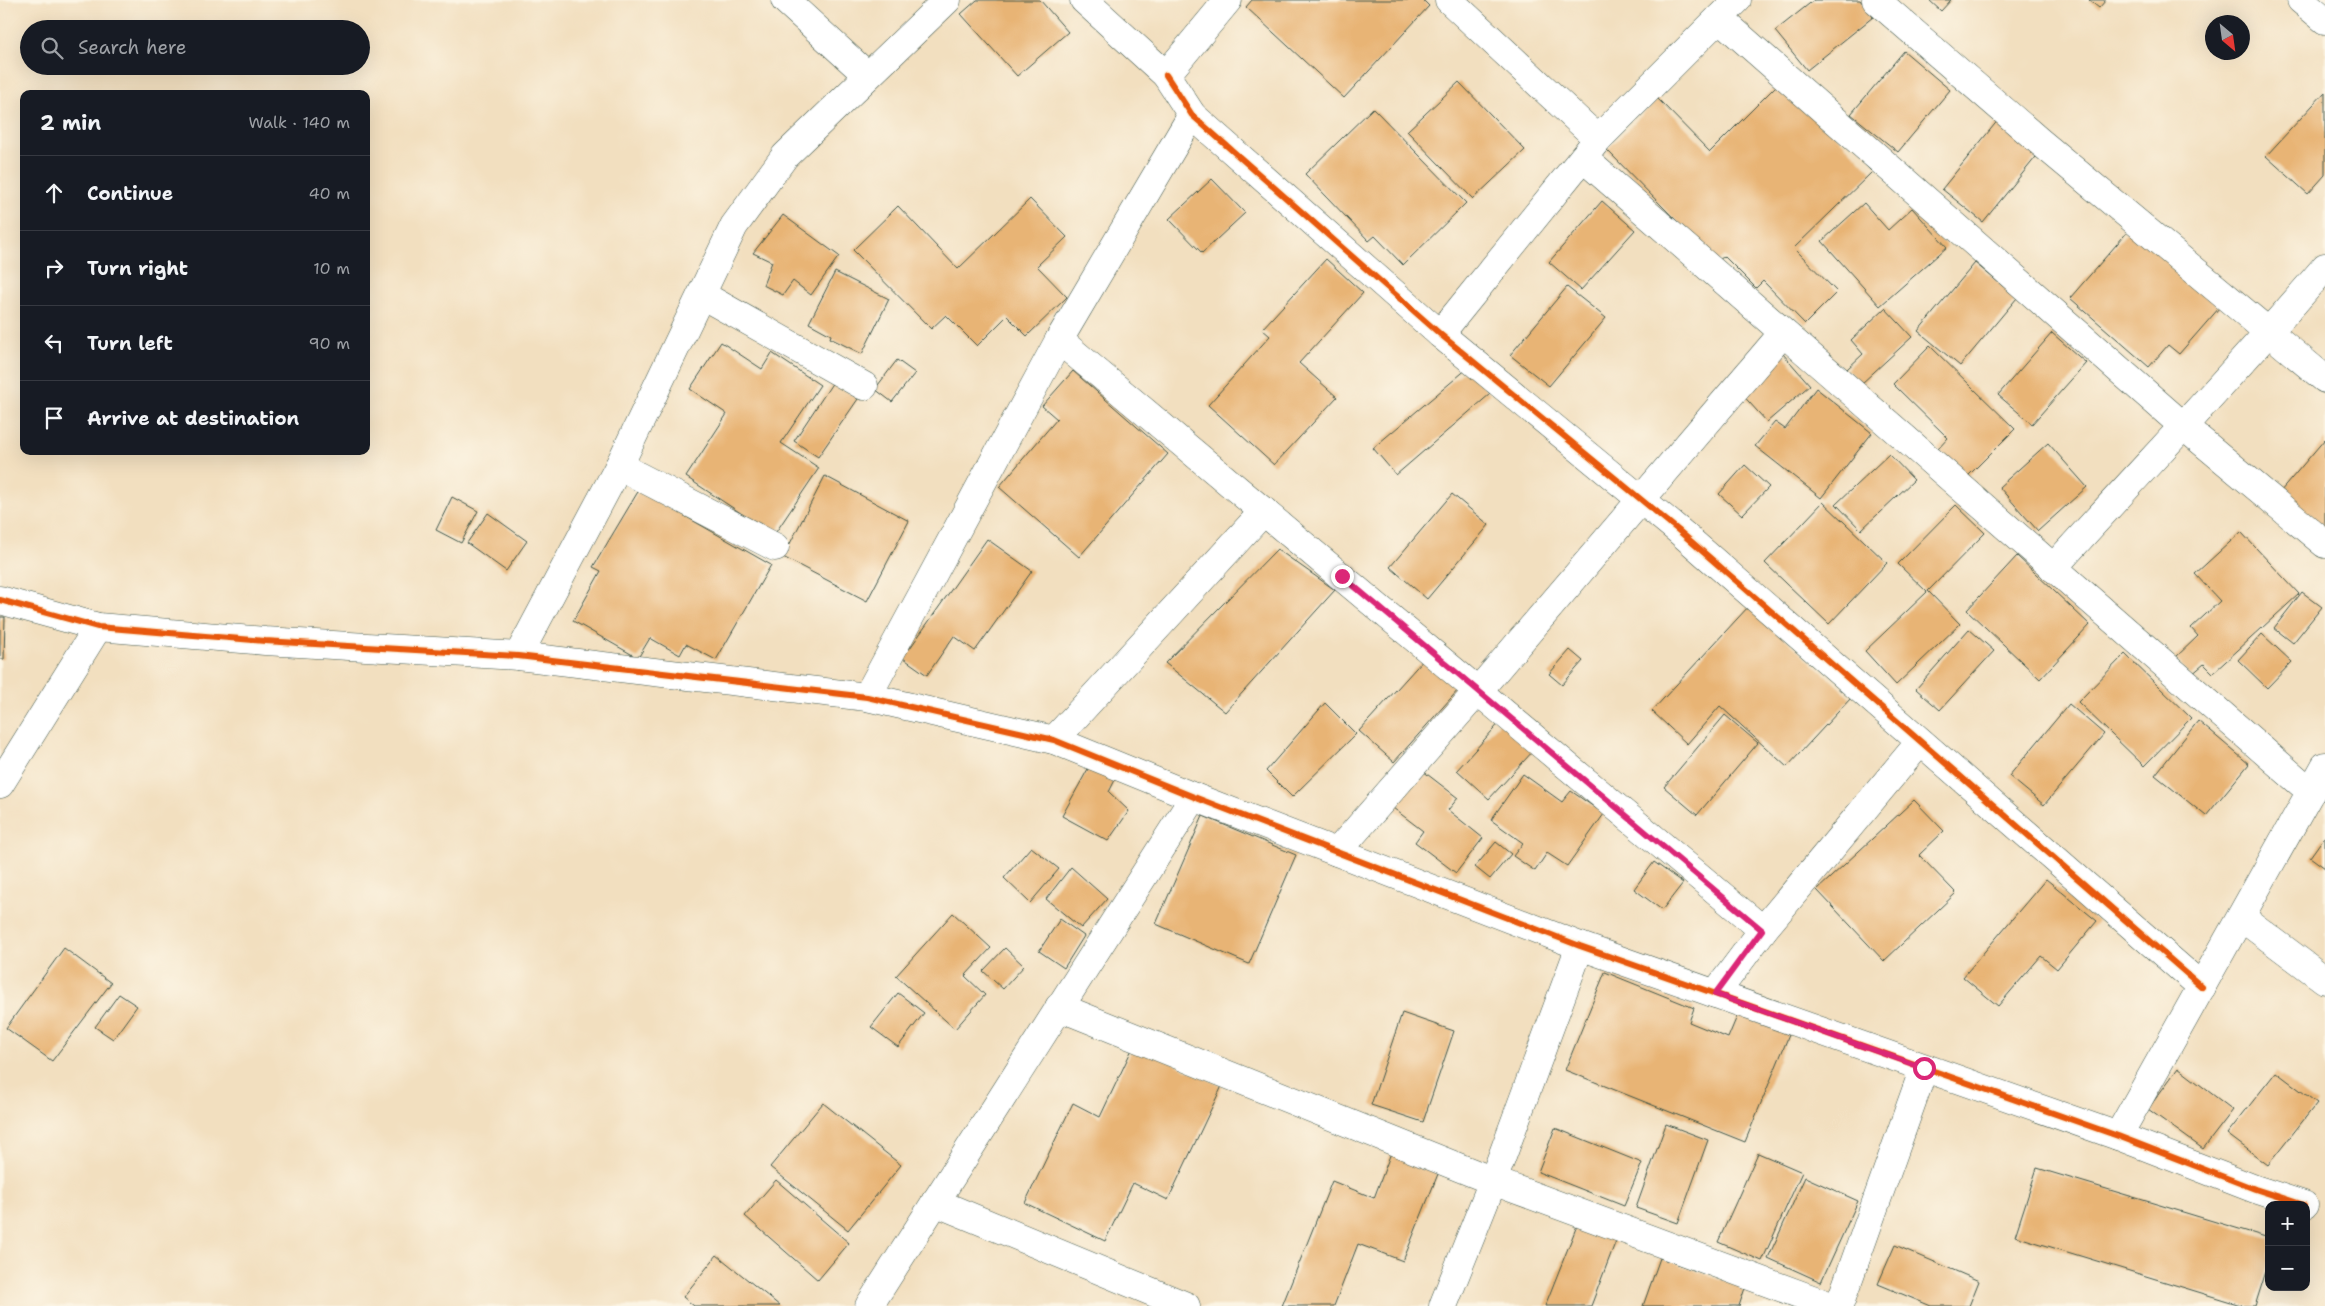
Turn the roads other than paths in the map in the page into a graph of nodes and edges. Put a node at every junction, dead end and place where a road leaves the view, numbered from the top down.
1 (785, 0) edge
2 (947, 0) edge
3 (1084, 0) edge
4 (1228, 0) edge
5 (1449, 0) edge
6 (1876, 0) edge
7 (2301, 0) edge
8 (1728, 9) edge
9 (2325, 20) edge
10 (867, 75) junction
11 (1166, 75) junction
12 (1192, 115) junction
13 (1591, 148) junction
14 (2325, 267) edge
15 (702, 295) junction
16 (2270, 332) junction
17 (1783, 333) junction
18 (1440, 334) junction
19 (1059, 340) junction
20 (2325, 379) edge
21 (864, 386) dead end
22 (2182, 425) junction
23 (619, 466) junction
24 (1640, 500) junction
25 (1264, 511) junction
26 (2325, 544) edge
27 (775, 548) dead end
28 (2053, 568) junction
29 (0, 600) edge
30 (98, 627) junction
31 (518, 656) junction
32 (1478, 691) junction
33 (867, 697) junction
34 (1054, 740) junction
35 (1920, 742) junction
36 (2325, 766) edge
37 (0, 784) edge
38 (2311, 792) junction
39 (1194, 797) junction
40 (1337, 852) junction
41 (2240, 917) junction
42 (1762, 930) junction
43 (1580, 946) junction
44 (2325, 980) edge
45 (2202, 987) junction
46 (1715, 994) junction
47 (1059, 1007) junction
48 (1924, 1068) junction
49 (2118, 1136) junction
50 (1493, 1181) junction
51 (2292, 1201) edge
52 (935, 1202) junction
53 (2310, 1207) edge
54 (2325, 1212) edge
55 (869, 1306) edge
56 (1186, 1306) edge
57 (1443, 1306) edge
58 (1831, 1306) edge
59 (1839, 1306) edge

1 - 10 street
2 - 10 street
3 - 11 street
4 - 11 street
5 - 13 street
6 - 16 street
7 - 9 street
8 - 13 street
8 - 22 street
10 - 15 street
11 - 12 street
12 - 18 street
12 - 19 street
13 - 17 street
13 - 18 street
14 - 16 street
15 - 21 street
15 - 23 street
16 - 20 street
16 - 22 street
17 - 24 street
17 - 28 street
18 - 24 street
19 - 25 street
19 - 33 street
22 - 26 street
22 - 28 street
23 - 27 street
23 - 31 street
24 - 32 street
24 - 35 street
25 - 32 street
25 - 34 street
28 - 38 street
29 - 30 street
30 - 31 street
30 - 37 street
31 - 33 street
32 - 40 street
32 - 42 street
33 - 34 street
34 - 39 street
35 - 42 street
35 - 45 street
36 - 38 street
38 - 41 street
39 - 40 street
39 - 47 street
40 - 43 street
41 - 44 street
41 - 45 street
42 - 46 street
43 - 46 street
43 - 50 street
45 - 49 street
46 - 48 street
47 - 50 street
47 - 52 street
48 - 49 street
48 - 59 street
49 - 51 street
50 - 57 street
50 - 58 street
52 - 55 street
52 - 56 street
53 - 54 street

